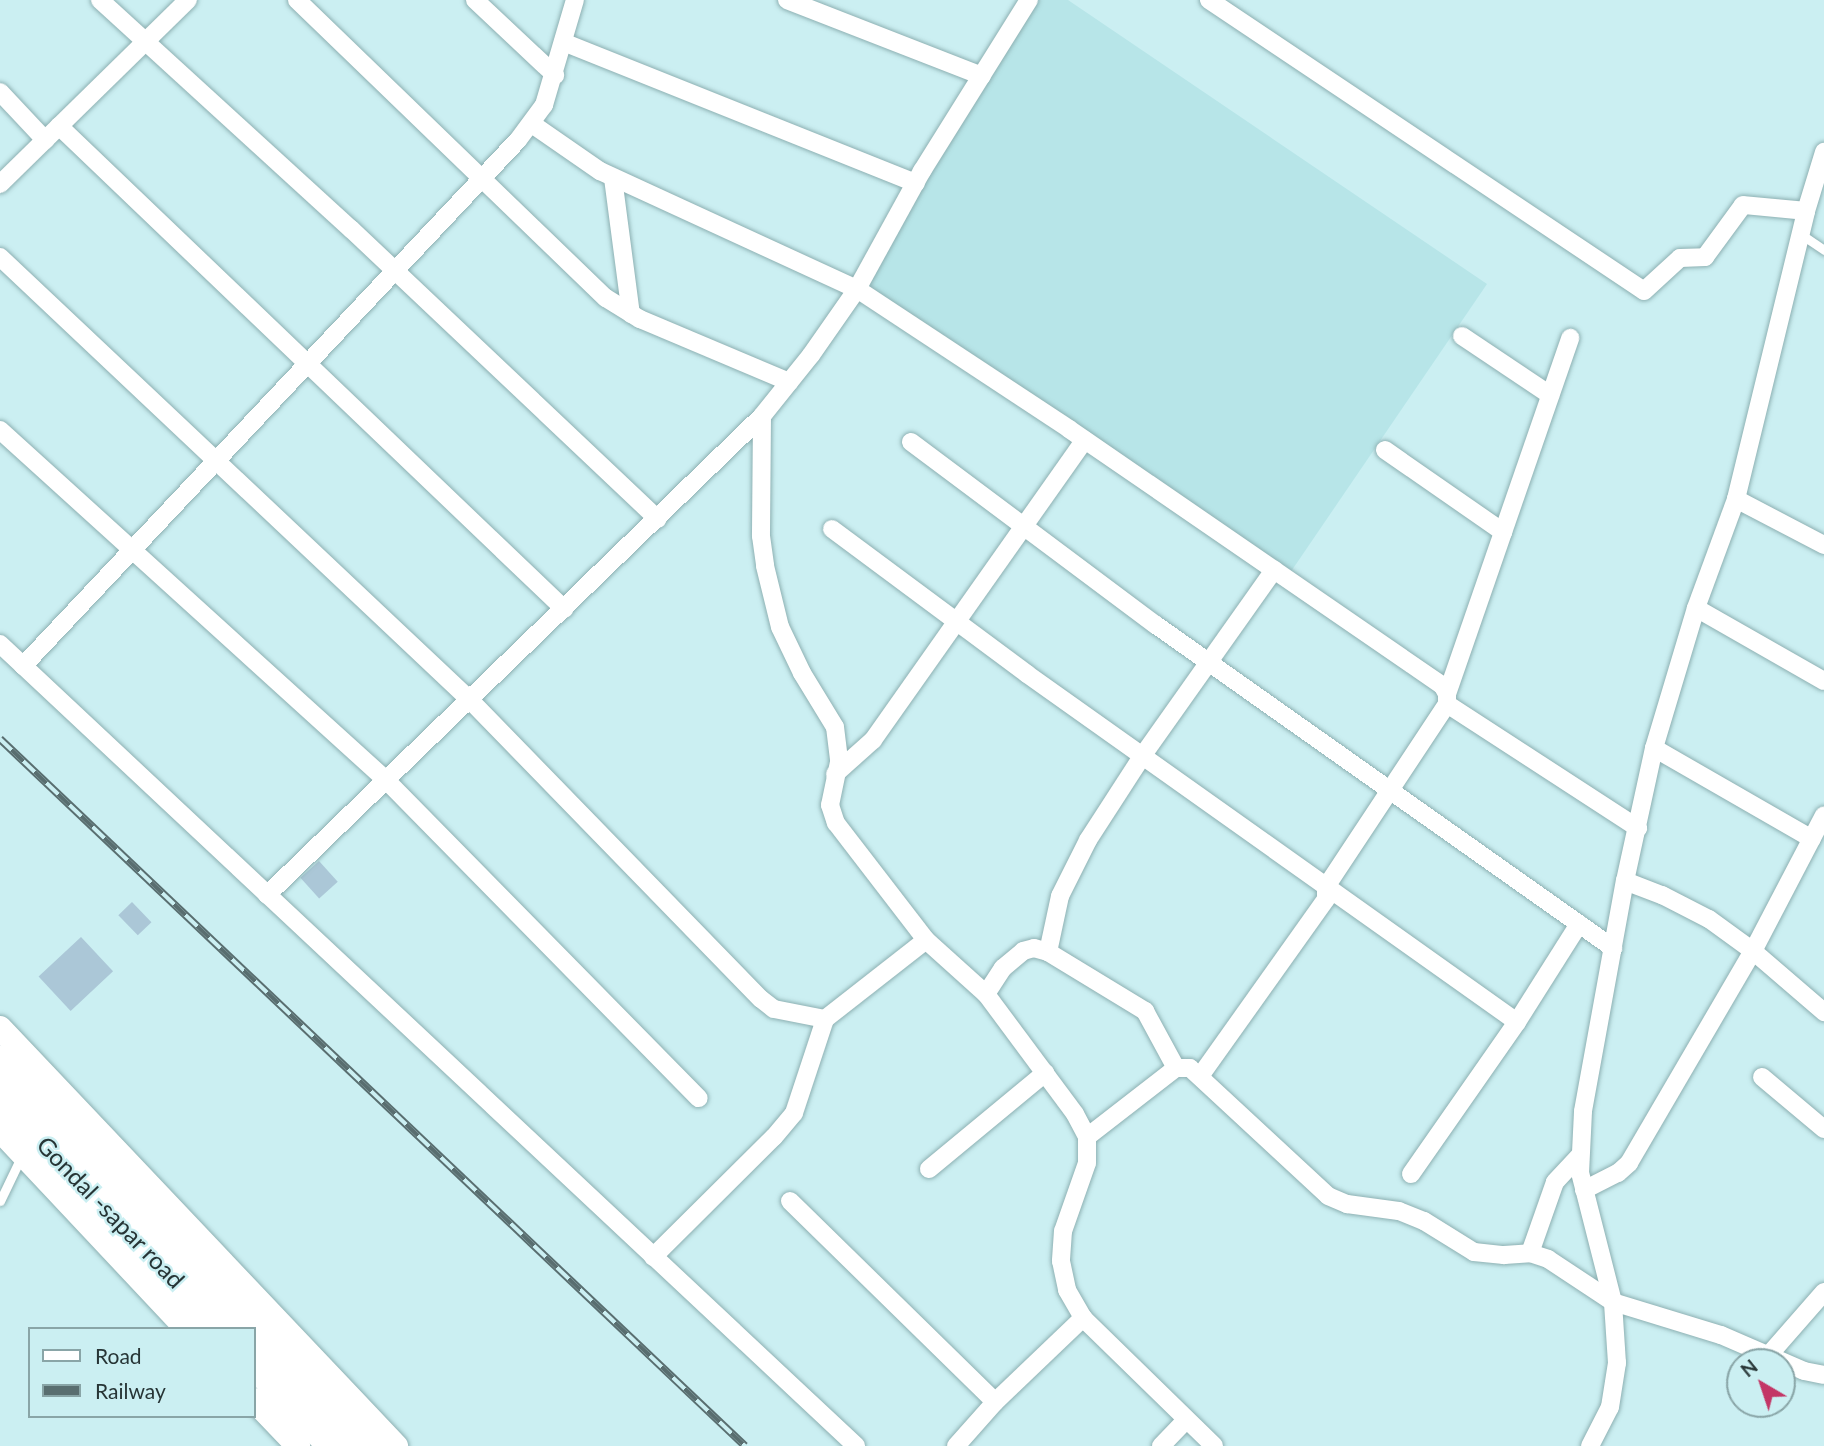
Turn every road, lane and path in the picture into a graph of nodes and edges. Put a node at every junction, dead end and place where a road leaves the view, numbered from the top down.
1 (100, 0) edge
2 (188, 0) edge
3 (297, 0) edge
4 (475, 0) edge
5 (575, 0) edge
6 (787, 0) edge
7 (1030, 0) edge
8 (1209, 0) edge
9 (144, 42) junction
10 (563, 42) junction
11 (555, 75) junction
12 (982, 76) junction
13 (0, 92) edge
14 (532, 124) junction
15 (59, 126) junction
16 (45, 140) junction
17 (1824, 152) edge
18 (612, 178) junction
19 (482, 180) junction
20 (916, 183) junction
21 (0, 184) edge
22 (1806, 211) junction
23 (1802, 235) junction
24 (1824, 250) edge
25 (0, 257) edge
26 (396, 273) junction
27 (857, 289) junction
28 (631, 314) junction
29 (1462, 336) dead end
30 (1570, 338) dead end
31 (309, 364) junction
32 (789, 382) junction
33 (1550, 395) junction
34 (762, 416) junction
35 (0, 430) edge
36 (1085, 440) junction
37 (911, 442) dead end
38 (1385, 450) dead end
39 (217, 461) junction
40 (1736, 499) junction
41 (658, 519) junction
42 (1024, 526) junction
43 (832, 529) dead end
44 (1503, 532) junction
45 (1824, 545) edge
46 (133, 551) junction
47 (1273, 570) junction
48 (1696, 608) junction
49 (564, 609) junction
50 (956, 622) junction
51 (0, 644) edge
52 (1209, 663) junction
53 (23, 666) junction
54 (1824, 681) edge
55 (1447, 699) junction
56 (470, 700) junction
57 (1654, 748) junction
58 (1143, 755) junction
59 (835, 774) junction
60 (386, 780) junction
61 (1391, 793) junction
62 (1824, 815) edge
63 (1638, 828) junction
64 (1812, 839) junction
65 (1625, 881) junction
66 (1326, 887) junction
67 (267, 895) junction
68 (1579, 924) junction
69 (926, 940) junction
70 (1613, 948) junction
71 (1753, 951) junction
72 (1048, 952) junction
73 (986, 994) junction
74 (1824, 1012) edge
75 (825, 1019) junction
76 (1517, 1022) junction
77 (0, 1028) edge
78 (0, 1062) edge
79 (1176, 1068) junction
80 (1045, 1073) junction
81 (1201, 1075) junction
82 (1762, 1077) dead end
83 (0, 1096) edge
84 (699, 1098) dead end
85 (1824, 1129) edge
86 (0, 1130) edge
87 (1087, 1137) junction
88 (23, 1154) junction
89 (1579, 1156) junction
90 (929, 1169) dead end
91 (1410, 1174) dead end
92 (1584, 1190) junction
93 (0, 1201) edge
94 (790, 1201) dead end
95 (1530, 1253) junction
96 (653, 1257) junction
97 (1824, 1292) edge
98 (1614, 1302) junction
99 (1083, 1318) junction
100 (185, 1327) edge
101 (220, 1327) edge
102 (253, 1327) edge
103 (256, 1331) edge
104 (1750, 1348) edge
105 (1775, 1348) edge
106 (256, 1364) edge
107 (1796, 1366) edge
108 (1822, 1375) edge
109 (256, 1402) edge
110 (995, 1402) junction
111 (1186, 1420) junction
112 (298, 1446) edge
113 (334, 1446) edge
114 (366, 1446) edge
115 (396, 1446) edge
116 (856, 1446) edge
117 (956, 1446) edge
118 (1161, 1446) edge
119 (1213, 1446) edge
120 (1590, 1446) edge

1 - 9 street
2 - 9 street
3 - 19 street
4 - 11 street
5 - 10 street
6 - 12 street
7 - 12 street
8 - 22 street
9 - 15 street
9 - 26 street
10 - 11 street
10 - 20 street
11 - 14 street
12 - 20 street
13 - 16 street
14 - 18 street
14 - 19 street
15 - 16 street
15 - 31 street
16 - 21 street
17 - 22 street
18 - 27 street
18 - 28 street
19 - 26 street
19 - 28 street
20 - 27 street
22 - 23 street
23 - 24 lane
23 - 40 street
25 - 39 street
26 - 31 street
26 - 41 street
27 - 32 street
27 - 36 street
28 - 32 street
29 - 33 street
30 - 33 street
31 - 39 street
31 - 49 street
32 - 34 street
33 - 44 street
34 - 41 street
34 - 59 street
35 - 46 street
36 - 42 street
36 - 47 street
37 - 42 street
38 - 44 street
39 - 46 street
39 - 56 street
40 - 45 street
40 - 48 street
41 - 49 street
42 - 50 street
42 - 52 street
43 - 50 street
44 - 55 street
46 - 53 street
46 - 60 street
47 - 52 street
47 - 55 street
48 - 54 street
48 - 57 street
49 - 56 street
50 - 58 street
50 - 59 street
51 - 53 street
52 - 58 street
52 - 61 street
53 - 67 street
55 - 61 street
55 - 63 street
56 - 60 street
56 - 75 street
57 - 63 street
57 - 64 street
58 - 66 street
58 - 72 street
59 - 69 street
60 - 67 street
60 - 84 street
61 - 66 street
61 - 68 street
62 - 64 street
63 - 65 street
64 - 71 street
65 - 70 street
65 - 71 street
66 - 76 street
66 - 81 street
67 - 96 street
68 - 70 street
68 - 76 street
69 - 73 street
69 - 75 street
70 - 89 street
71 - 74 street
71 - 92 street
72 - 73 street
72 - 79 street
73 - 80 street
75 - 96 street
76 - 91 street
77 - 115 street
78 - 102 highway
79 - 81 street
79 - 87 street
80 - 87 street
80 - 90 street
81 - 95 street
82 - 85 street
83 - 101 highway, Gondal -sapar road
86 - 88 street
87 - 99 street
88 - 93 lane
88 - 100 street
89 - 92 street
89 - 95 street
92 - 98 street
94 - 110 street
95 - 98 street
96 - 116 street
97 - 105 street
98 - 104 street
98 - 120 street
99 - 110 street
99 - 111 street
103 - 114 highway
106 - 113 highway
107 - 108 street
109 - 112 street
110 - 117 street
111 - 118 street
111 - 119 street

